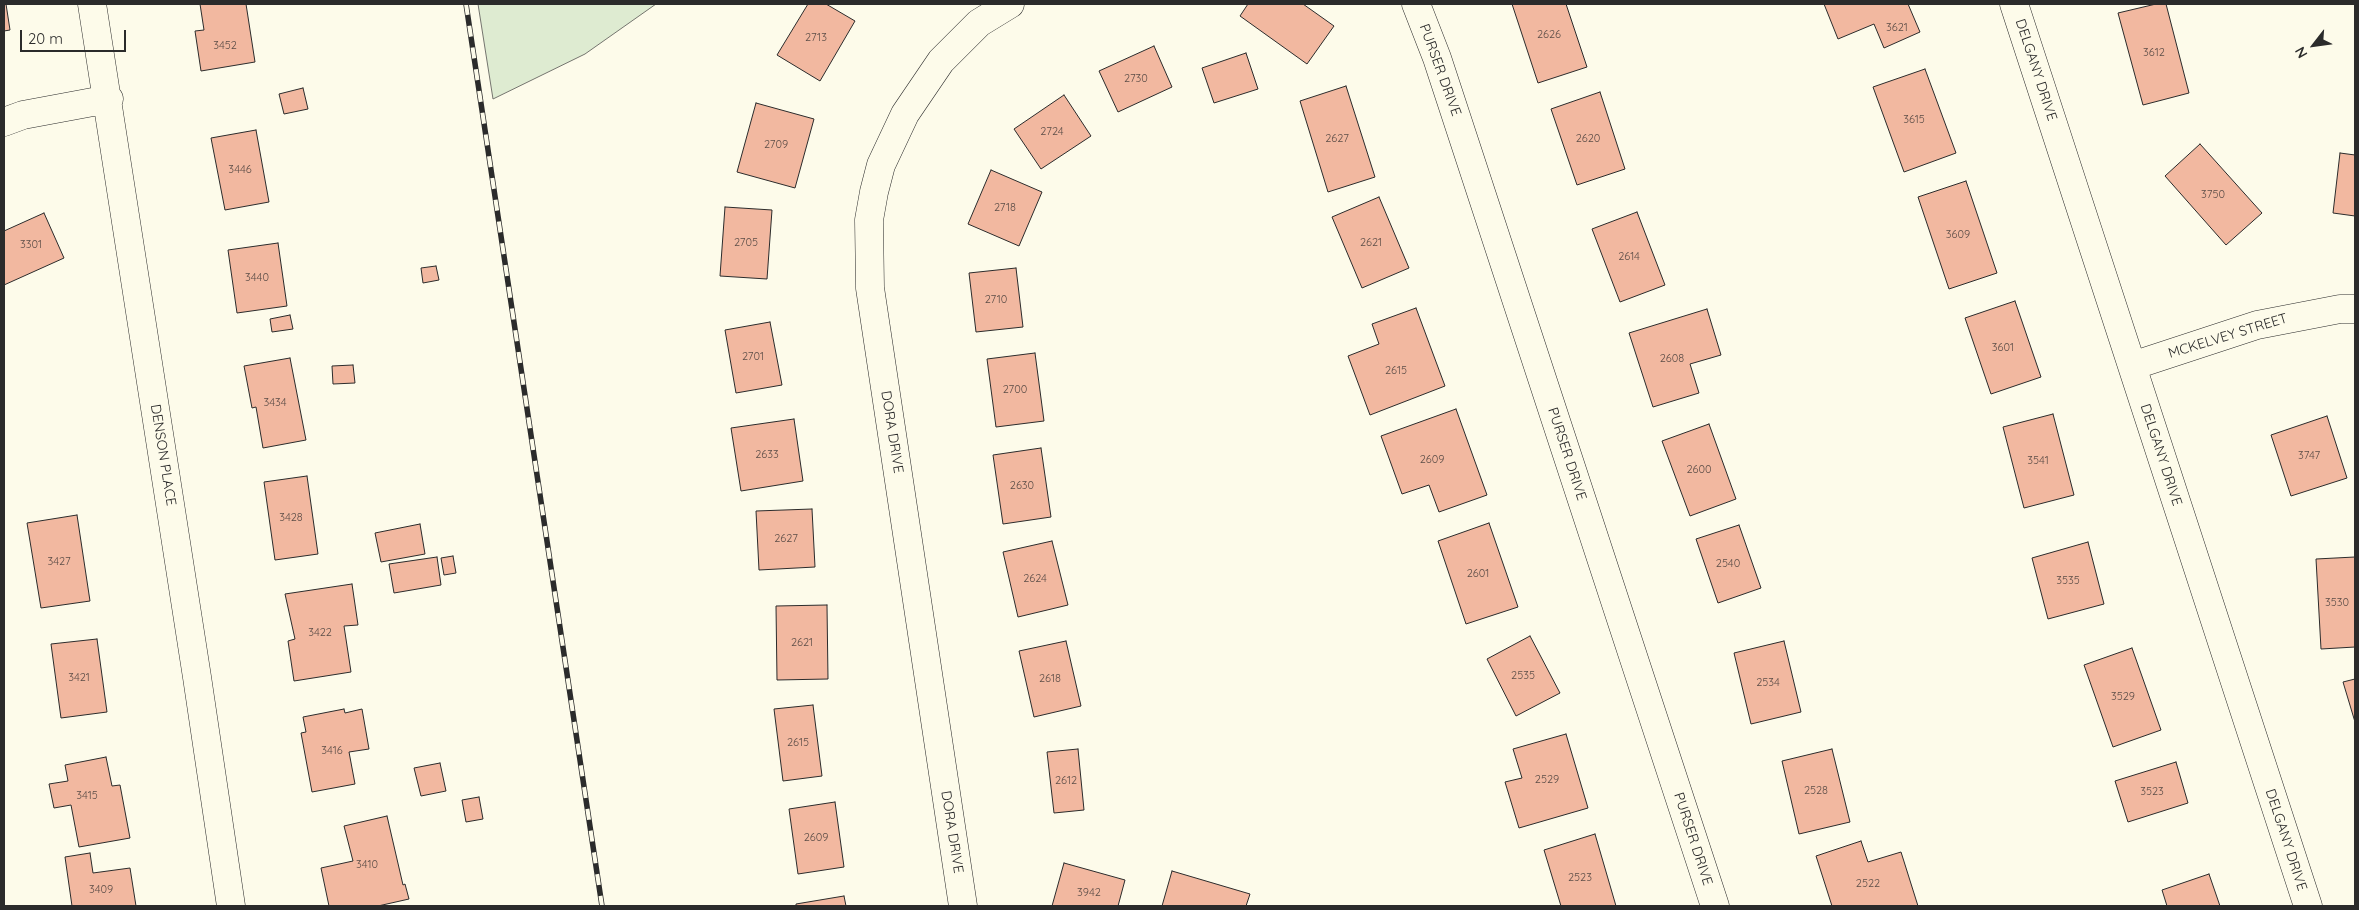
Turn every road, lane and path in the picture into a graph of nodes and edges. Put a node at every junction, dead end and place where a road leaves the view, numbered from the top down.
1 (92, 4) edge
2 (1010, 4) edge
3 (1416, 4) edge
4 (2014, 4) edge
5 (109, 100) junction
6 (4, 122) edge
7 (2355, 309) edge
8 (2132, 366) junction
9 (231, 906) edge
10 (963, 906) edge
11 (1716, 906) edge
12 (2308, 906) edge

1 - 5 street, DENSON PLACE
2 - 10 street, DORA DRIVE
3 - 11 street, PURSER DRIVE
4 - 8 street, DELGANY DRIVE
5 - 6 street
5 - 9 street, DENSON PLACE
7 - 8 street, MCKELVEY STREET
8 - 12 street, DELGANY DRIVE

